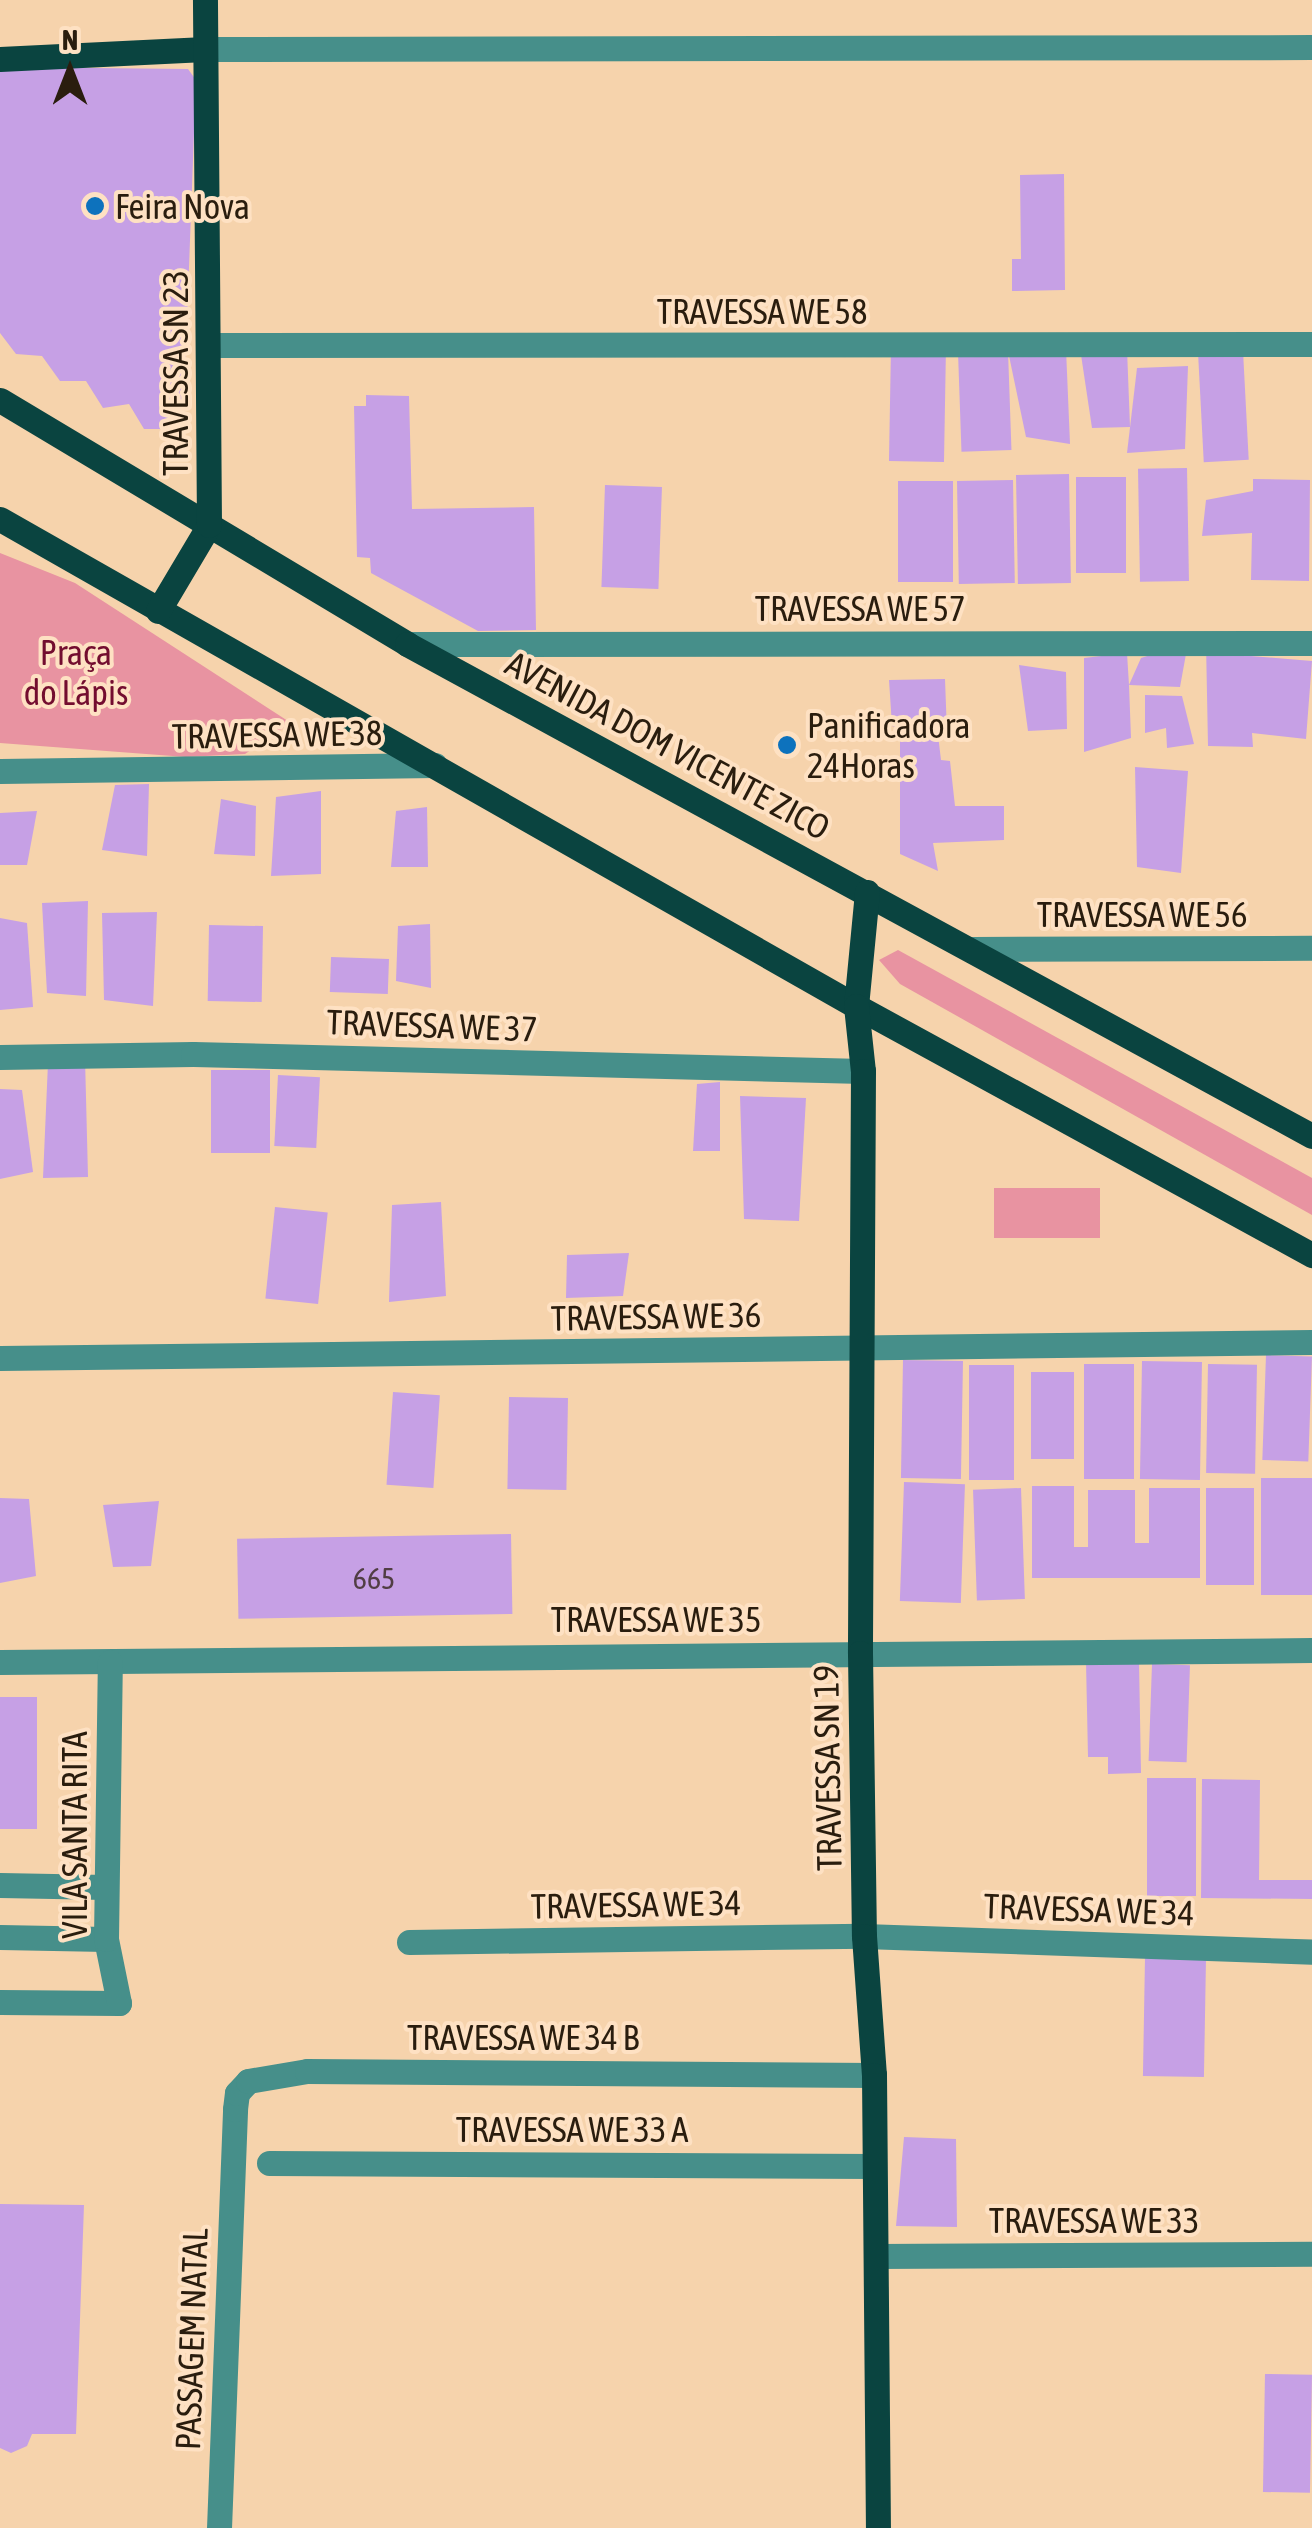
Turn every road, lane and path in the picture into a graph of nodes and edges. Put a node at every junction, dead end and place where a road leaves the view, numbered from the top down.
1 (205, 0) edge
2 (1312, 47) edge
3 (206, 49) junction
4 (0, 59) edge
5 (212, 344) junction
6 (1312, 344) edge
7 (0, 400) edge
8 (0, 519) edge
9 (210, 526) junction
10 (158, 611) junction
11 (1312, 643) edge
12 (407, 644) junction
13 (435, 766) junction
14 (0, 771) edge
15 (867, 892) junction
16 (1312, 948) edge
17 (972, 949) junction
18 (856, 1006) junction
19 (0, 1056) edge
20 (863, 1071) junction
21 (1312, 1136) edge
22 (1312, 1255) edge
23 (1312, 1342) edge
24 (863, 1350) junction
25 (0, 1358) edge
26 (1312, 1650) edge
27 (860, 1653) junction
28 (0, 1662) edge
29 (110, 1662) junction
30 (0, 1886) edge
31 (106, 1887) junction
32 (0, 1936) edge
33 (864, 1936) junction
34 (106, 1939) junction
35 (409, 1942) dead end
36 (1312, 1952) edge
37 (0, 2002) edge
38 (874, 2075) junction
39 (233, 2152) joint
40 (269, 2163) dead end
41 (874, 2166) junction
42 (1312, 2254) edge
43 (876, 2256) junction
44 (220, 2528) edge
45 (878, 2528) edge

1 - 3 main road, TRAVESSA SN 23
2 - 3 street
3 - 4 main road
3 - 5 main road, TRAVESSA SN 23
5 - 6 street, TRAVESSA WE 58
5 - 9 main road, TRAVESSA SN 23
7 - 9 main road, AVENIDA DOM VICENTE ZICO
8 - 10 main road
9 - 10 main road, TRAVESSA SN 23
9 - 12 main road, AVENIDA DOM VICENTE ZICO
10 - 13 main road
11 - 12 street, TRAVESSA WE 57
12 - 15 main road, AVENIDA DOM VICENTE ZICO
13 - 14 street, TRAVESSA WE 38
13 - 18 main road
15 - 17 main road, AVENIDA DOM VICENTE ZICO
15 - 18 main road, TRAVESSA SN 19
16 - 17 street, TRAVESSA WE 56
17 - 21 main road, AVENIDA DOM VICENTE ZICO
18 - 20 main road, TRAVESSA SN 19
18 - 22 main road
19 - 20 street, TRAVESSA WE 37
20 - 24 main road, TRAVESSA SN 19
23 - 24 street, TRAVESSA WE 36
24 - 25 street, TRAVESSA WE 36
24 - 27 main road, TRAVESSA SN 19
26 - 27 street, TRAVESSA WE 35
27 - 29 street, TRAVESSA WE 35
27 - 33 main road, TRAVESSA SN 19
28 - 29 street, TRAVESSA WE 35
29 - 31 street, VILA SANTA RITA
30 - 31 street
31 - 34 street, VILA SANTA RITA
32 - 34 street
33 - 35 street, TRAVESSA WE 34
33 - 36 street, TRAVESSA WE 34
33 - 38 main road, TRAVESSA SN 19
34 - 37 street, VILA SANTA RITA
38 - 39 street, TRAVESSA WE 34 B
38 - 41 main road, TRAVESSA SN 19
39 - 44 street, PASSAGEM NATAL
40 - 41 street, TRAVESSA WE 33 A
41 - 43 main road, TRAVESSA SN 19
42 - 43 street, TRAVESSA WE 33
43 - 45 main road, TRAVESSA SN 19

